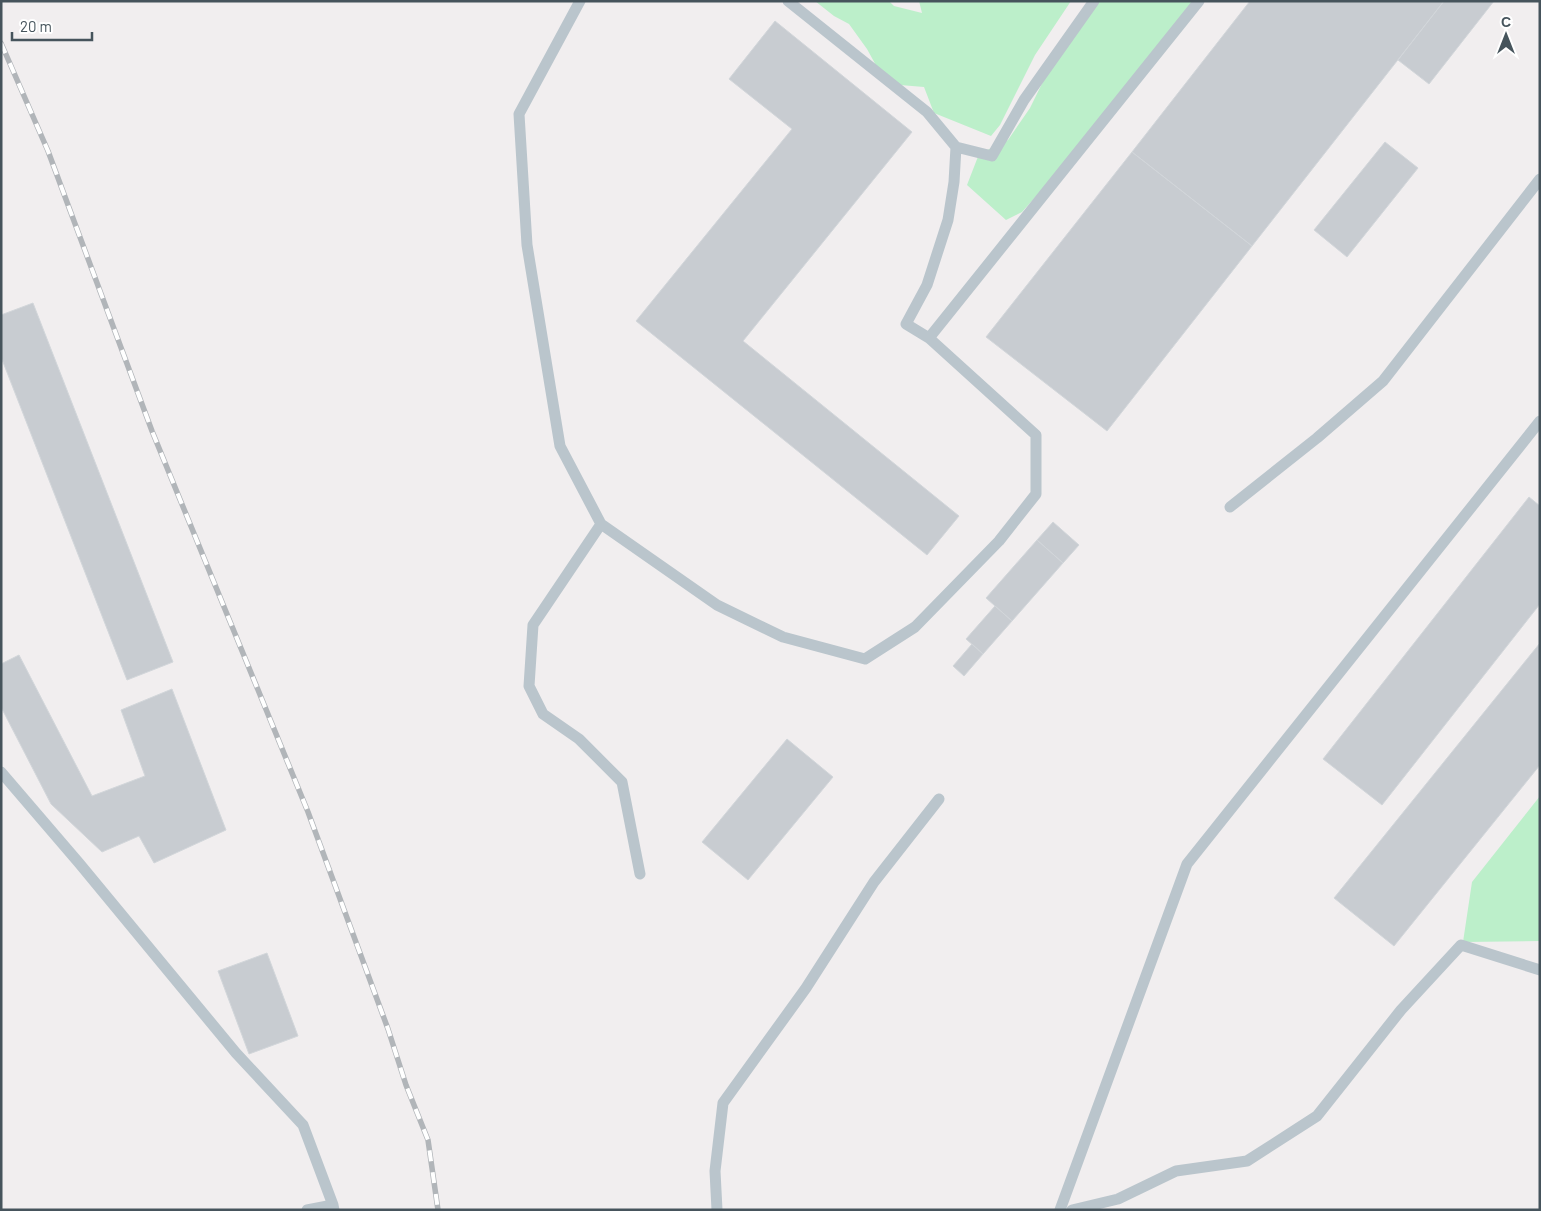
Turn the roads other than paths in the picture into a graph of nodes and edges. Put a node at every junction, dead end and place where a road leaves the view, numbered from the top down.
1 (580, 1) edge
2 (788, 1) edge
3 (1094, 1) edge
4 (1199, 1) edge
5 (956, 147) junction
6 (1540, 179) edge
7 (929, 338) junction
8 (1540, 422) edge
9 (1230, 507) dead end
10 (601, 524) junction
11 (1, 772) edge
12 (939, 799) dead end
13 (640, 874) dead end
14 (1540, 970) edge
15 (334, 1207) edge
16 (307, 1210) edge
17 (717, 1210) edge
18 (1060, 1210) edge
19 (1072, 1210) edge

1 - 10 lane
2 - 5 lane
3 - 5 lane
4 - 7 lane
5 - 7 lane
6 - 9 lane
7 - 10 lane
8 - 18 lane
10 - 13 lane
11 - 15 lane
12 - 17 lane
14 - 19 lane
15 - 16 lane

